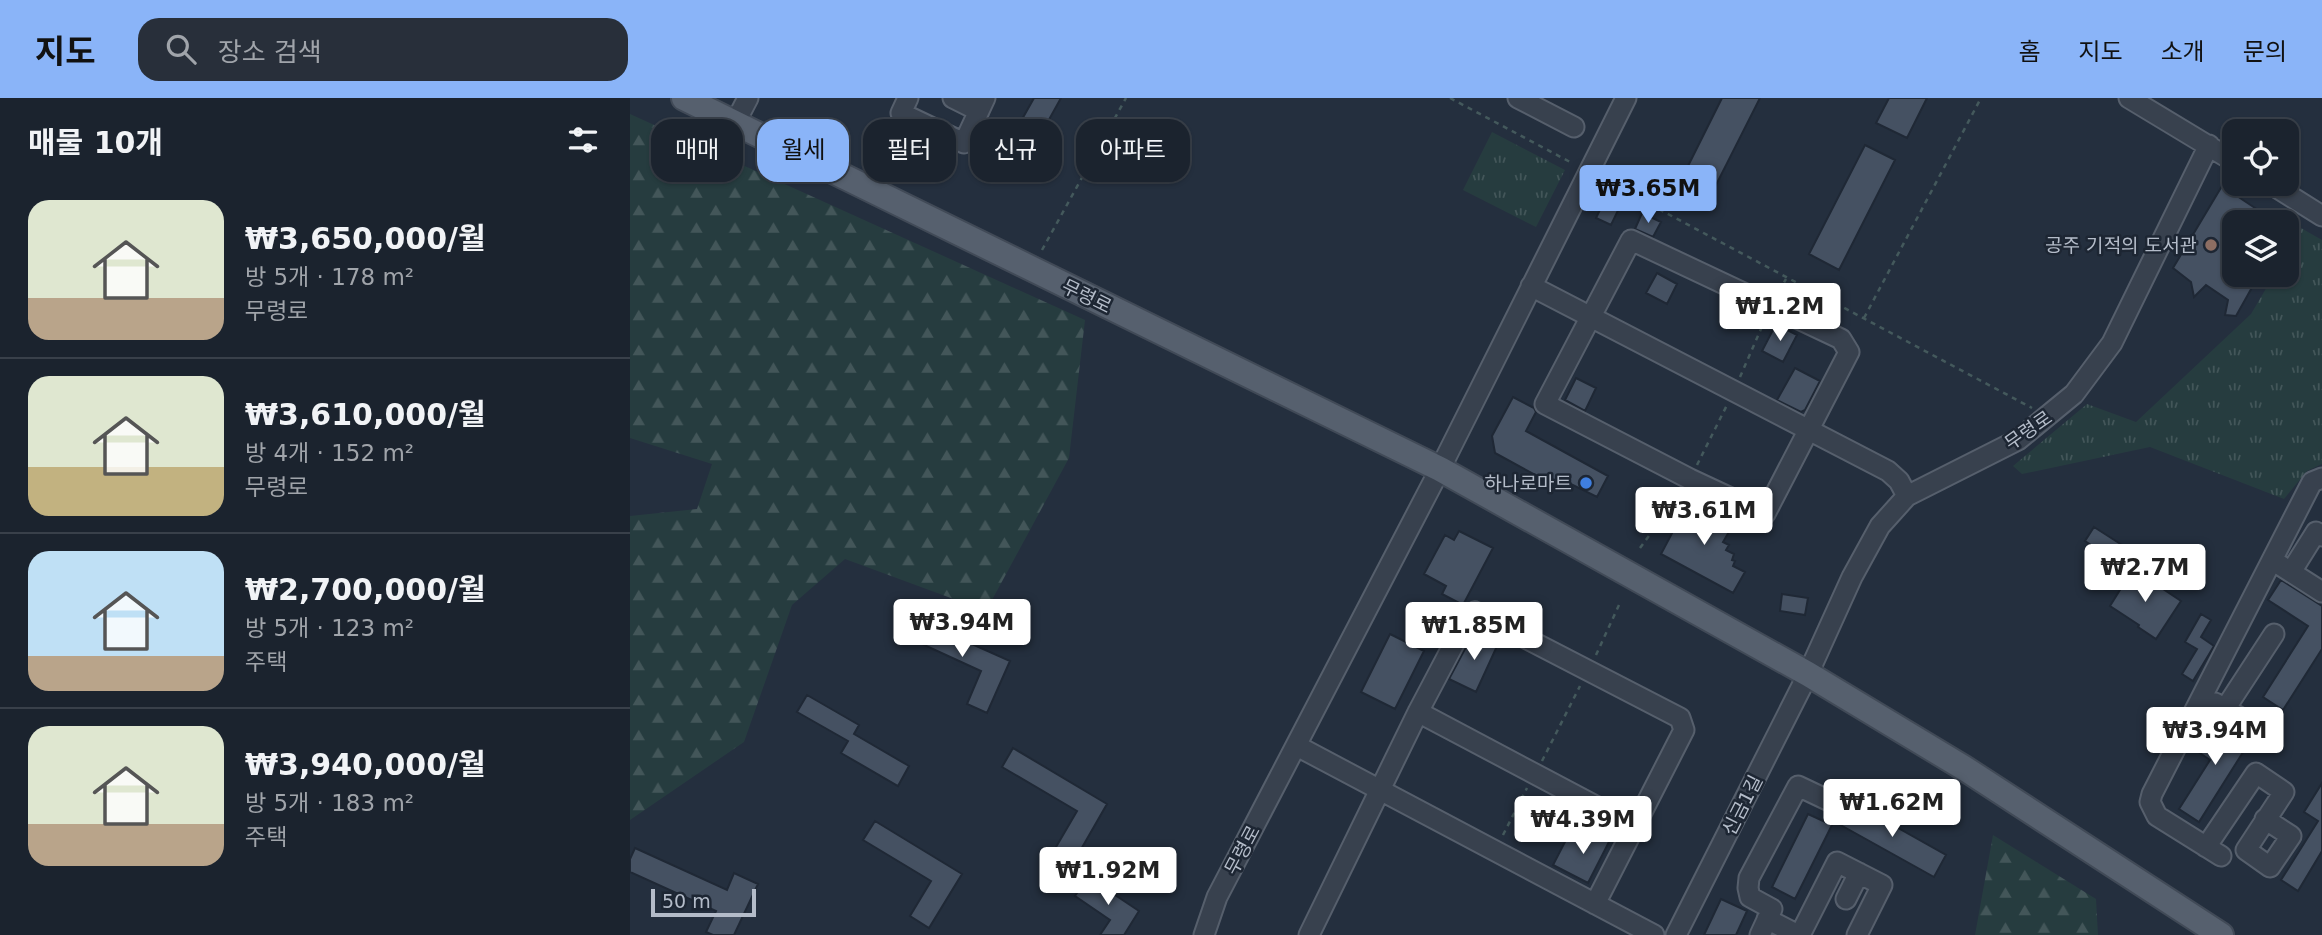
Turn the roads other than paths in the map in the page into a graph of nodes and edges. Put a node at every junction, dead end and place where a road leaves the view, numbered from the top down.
1 (683, 98) edge
2 (748, 98) edge
3 (908, 98) edge
4 (953, 98) edge
5 (1518, 98) edge
6 (1626, 98) edge
7 (2129, 98) edge
8 (982, 104) edge
9 (1552, 106) edge
10 (727, 119) edge
11 (737, 119) edge
12 (743, 127) edge
13 (1574, 127) dead end
14 (2209, 145) junction
15 (2222, 154) edge
16 (2294, 196) edge
17 (2317, 208) edge
18 (1531, 286) junction
19 (1591, 317) junction
20 (1809, 428) junction
21 (1440, 469) junction
22 (2322, 478) edge
23 (1907, 496) junction
24 (2322, 536) edge
25 (2272, 560) junction
26 (2291, 572) junction
27 (2322, 592) edge
28 (2274, 634) dead end
29 (1808, 674) junction
30 (2203, 695) junction
31 (2225, 709) junction
32 (1418, 712) junction
33 (2244, 720) dead end
34 (1297, 746) junction
35 (1380, 790) junction
36 (1838, 805) dead end
37 (2265, 819) dead end
38 (1634, 827) junction
39 (1859, 873) junction
40 (1846, 899) dead end
41 (1595, 904) junction
42 (1763, 927) edge
43 (1204, 935) edge
44 (1309, 935) edge
45 (1654, 935) edge
46 (1676, 935) edge
47 (1799, 935) edge
48 (1857, 935) edge
49 (2221, 935) edge

1 - 10 main road, 무령로
2 - 11 street
3 - 8 street
4 - 8 street
5 - 9 street
6 - 18 street, 무령로
7 - 14 street
9 - 13 street
12 - 21 main road, 무령로
14 - 15 street
14 - 23 street, 무령로
16 - 17 street
18 - 19 street
18 - 21 street, 무령로
19 - 20 street
19 - 20 street
19 - 20 street
20 - 23 street
21 - 29 main road, 무령로
21 - 34 street, 무령로
22 - 25 street
23 - 29 street, 무령로
24 - 26 street
25 - 26 street
25 - 30 street
26 - 27 street
28 - 31 street
29 - 46 street, 신금1길
29 - 49 main road, 무령로
30 - 31 street
30 - 37 street
31 - 33 street
32 - 35 street
32 - 38 street
32 - 38 street
34 - 35 street
34 - 43 street, 무령로
35 - 41 street
35 - 44 street
36 - 42 street
38 - 41 street
39 - 40 street
39 - 47 street
39 - 48 street
41 - 45 street
42 - 47 street

